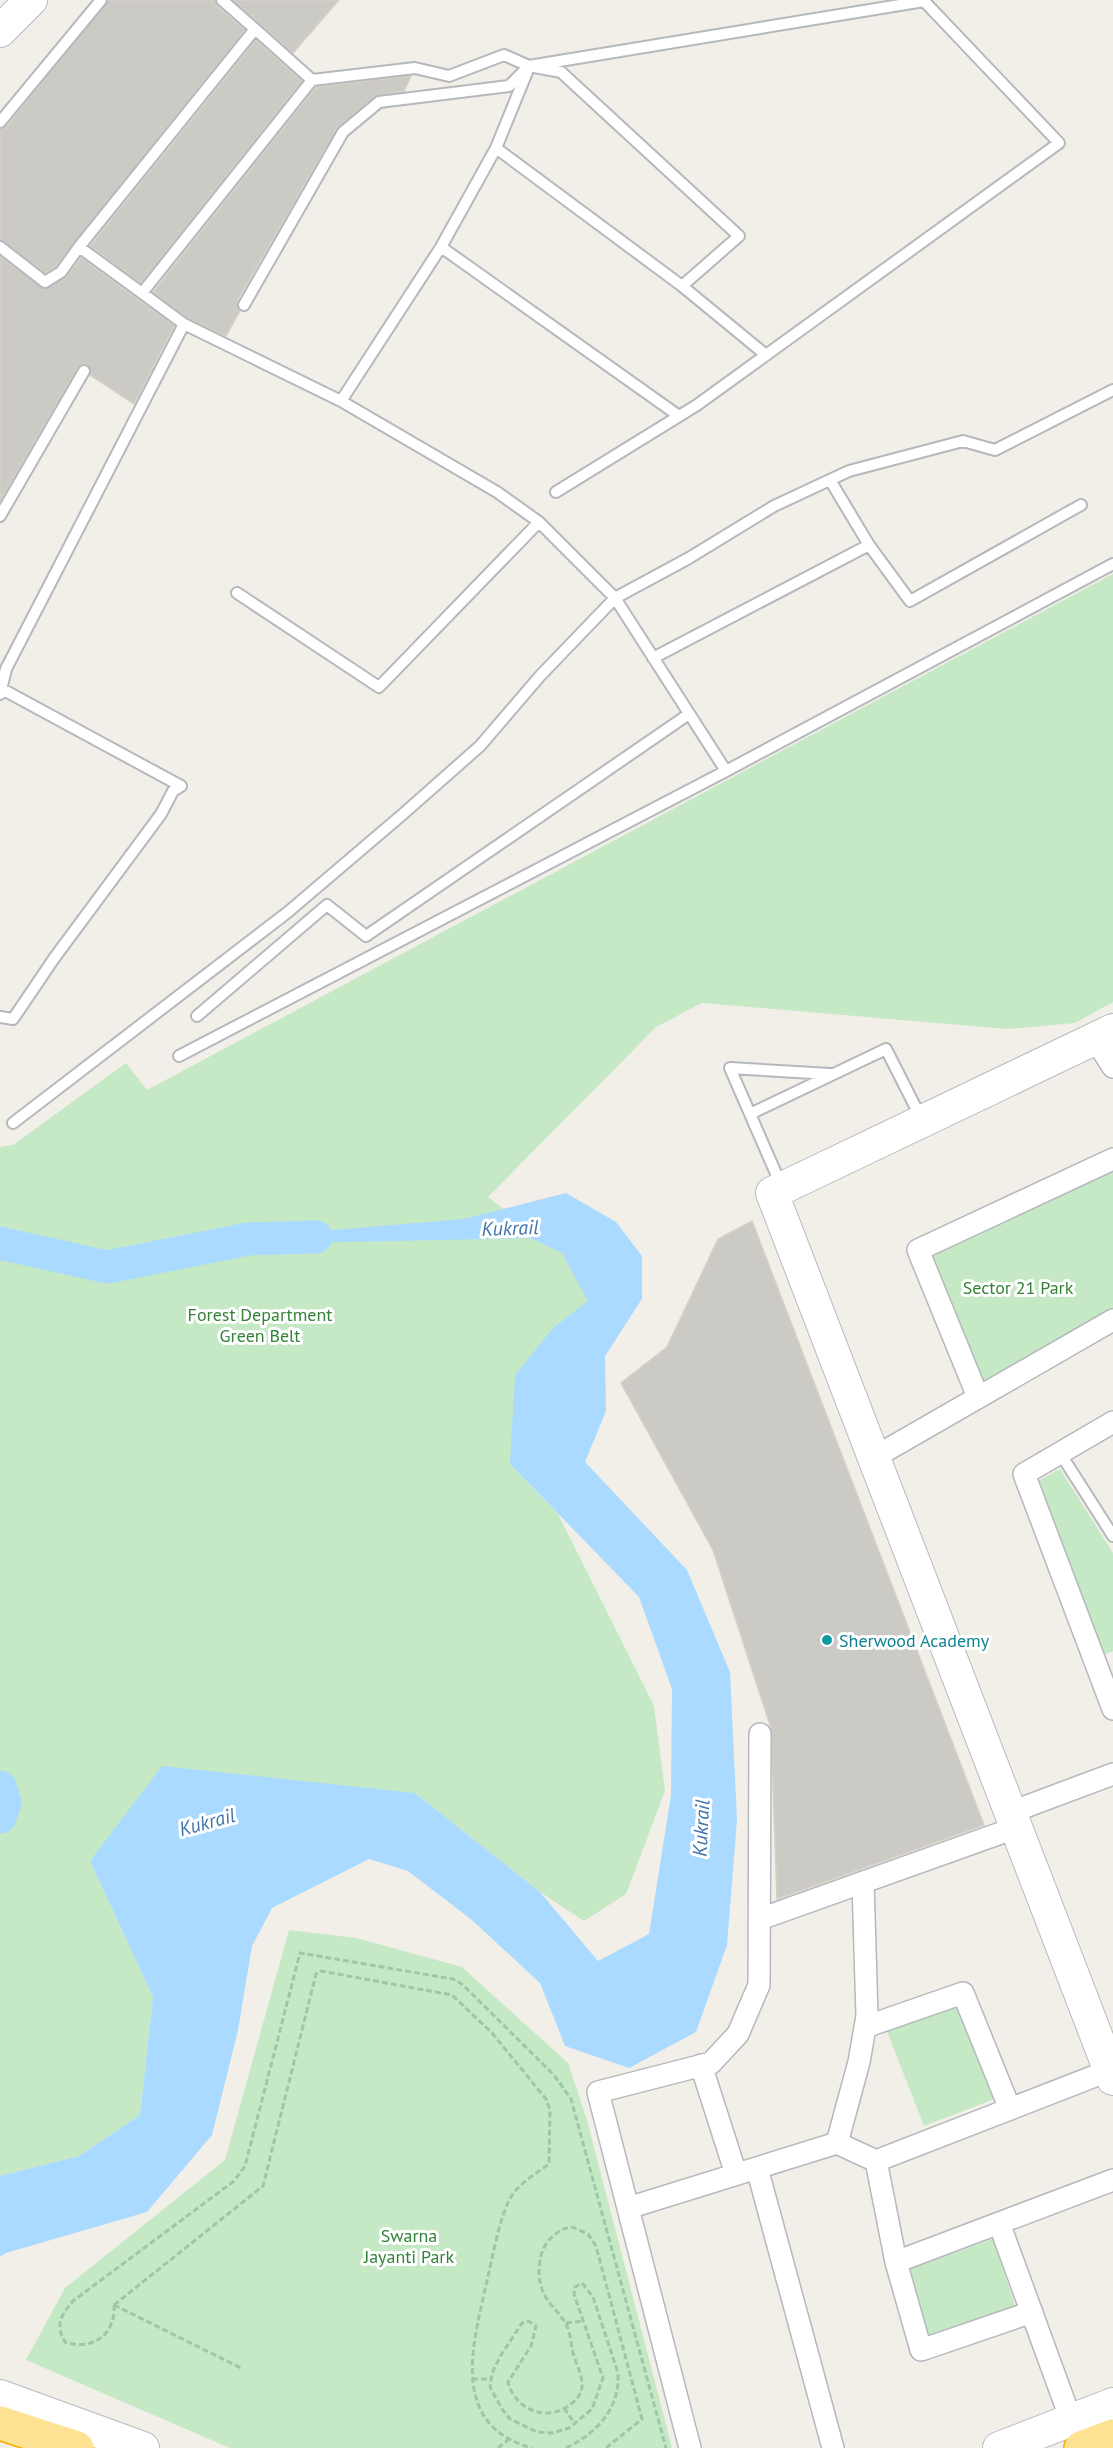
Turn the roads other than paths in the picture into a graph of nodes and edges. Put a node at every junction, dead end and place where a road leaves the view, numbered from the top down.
1 (32, 0) edge
2 (101, 0) edge
3 (222, 0) edge
4 (255, 29) junction
5 (0, 31) edge
6 (529, 66) junction
7 (312, 80) junction
8 (0, 122) edge
9 (496, 148) junction
10 (0, 247) edge
11 (441, 247) junction
12 (79, 248) junction
13 (682, 286) junction
14 (142, 292) junction
15 (244, 305) dead end
16 (184, 324) junction
17 (766, 355) junction
18 (84, 371) dead end
19 (1113, 390) edge
20 (341, 401) junction
21 (679, 416) junction
22 (830, 480) junction
23 (556, 492) dead end
24 (1081, 505) dead end
25 (0, 516) edge
26 (539, 522) junction
27 (869, 545) junction
28 (1113, 564) edge
29 (237, 593) dead end
30 (615, 598) junction
31 (653, 658) junction
32 (1, 690) edge
33 (689, 714) junction
34 (726, 771) junction
35 (197, 1016) dead end
36 (0, 1017) edge
37 (1104, 1035) edge
38 (179, 1056) dead end
39 (1113, 1067) edge
40 (830, 1074) junction
41 (750, 1114) junction
42 (923, 1122) junction
43 (13, 1123) dead end
44 (1113, 1159) edge
45 (782, 1188) junction
46 (1113, 1320) edge
47 (978, 1397) junction
48 (1113, 1422) edge
49 (1060, 1453) junction
50 (873, 1458) junction
51 (1113, 1536) edge
52 (1105, 1662) edge
53 (1113, 1709) edge
54 (760, 1734) dead end
55 (1113, 1774) edge
56 (1012, 1821) junction
57 (863, 1882) junction
58 (760, 1919) junction
59 (865, 2027) junction
60 (701, 2065) junction
61 (1112, 2073) edge
62 (1010, 2109) junction
63 (837, 2143) junction
64 (876, 2161) junction
65 (757, 2168) junction
66 (736, 2174) junction
67 (1113, 2180) edge
68 (628, 2208) junction
69 (999, 2223) junction
70 (896, 2262) junction
71 (1032, 2312) junction
72 (0, 2396) edge
73 (1113, 2404) edge
74 (14, 2427) edge
75 (1076, 2434) edge
76 (1113, 2436) edge
77 (77, 2448) edge
78 (143, 2448) edge
79 (690, 2448) edge
80 (833, 2448) edge
81 (999, 2448) edge

1 - 5 street
2 - 8 lane
3 - 4 lane
4 - 7 lane
4 - 12 lane
6 - 7 lane
6 - 9 lane
6 - 13 lane
6 - 15 lane
6 - 17 lane
7 - 14 lane
9 - 11 lane
9 - 13 lane
10 - 12 lane
11 - 20 lane
11 - 21 lane
12 - 14 lane
13 - 17 lane
14 - 16 lane
16 - 20 lane
16 - 32 lane
17 - 21 lane
18 - 25 lane
19 - 22 lane
20 - 26 lane
21 - 23 lane
22 - 27 lane
22 - 30 lane
24 - 27 lane
26 - 29 lane
26 - 30 lane
27 - 31 lane
28 - 34 lane
30 - 31 lane
30 - 43 lane
31 - 33 lane
32 - 36 lane
33 - 34 lane
33 - 35 lane
34 - 38 lane
37 - 39 street
37 - 42 street
40 - 41 lane
40 - 41 lane
40 - 42 lane
41 - 45 lane
42 - 45 street
44 - 47 street
45 - 50 street
46 - 47 street
47 - 50 street
48 - 49 street
49 - 51 lane
49 - 52 street
50 - 56 street
52 - 53 street
54 - 58 street
55 - 56 street
56 - 57 street
56 - 61 street
57 - 58 street
57 - 59 street
58 - 60 street
59 - 62 street
59 - 63 street
60 - 66 street
60 - 68 street
61 - 62 street
62 - 64 street
63 - 64 street
63 - 65 street
64 - 70 street
65 - 66 street
65 - 80 street
66 - 68 street
67 - 69 street
68 - 79 street
69 - 70 street
69 - 71 street
70 - 71 street
71 - 75 street
72 - 78 street
73 - 75 street
74 - 77 highway
75 - 76 highway
75 - 81 street

